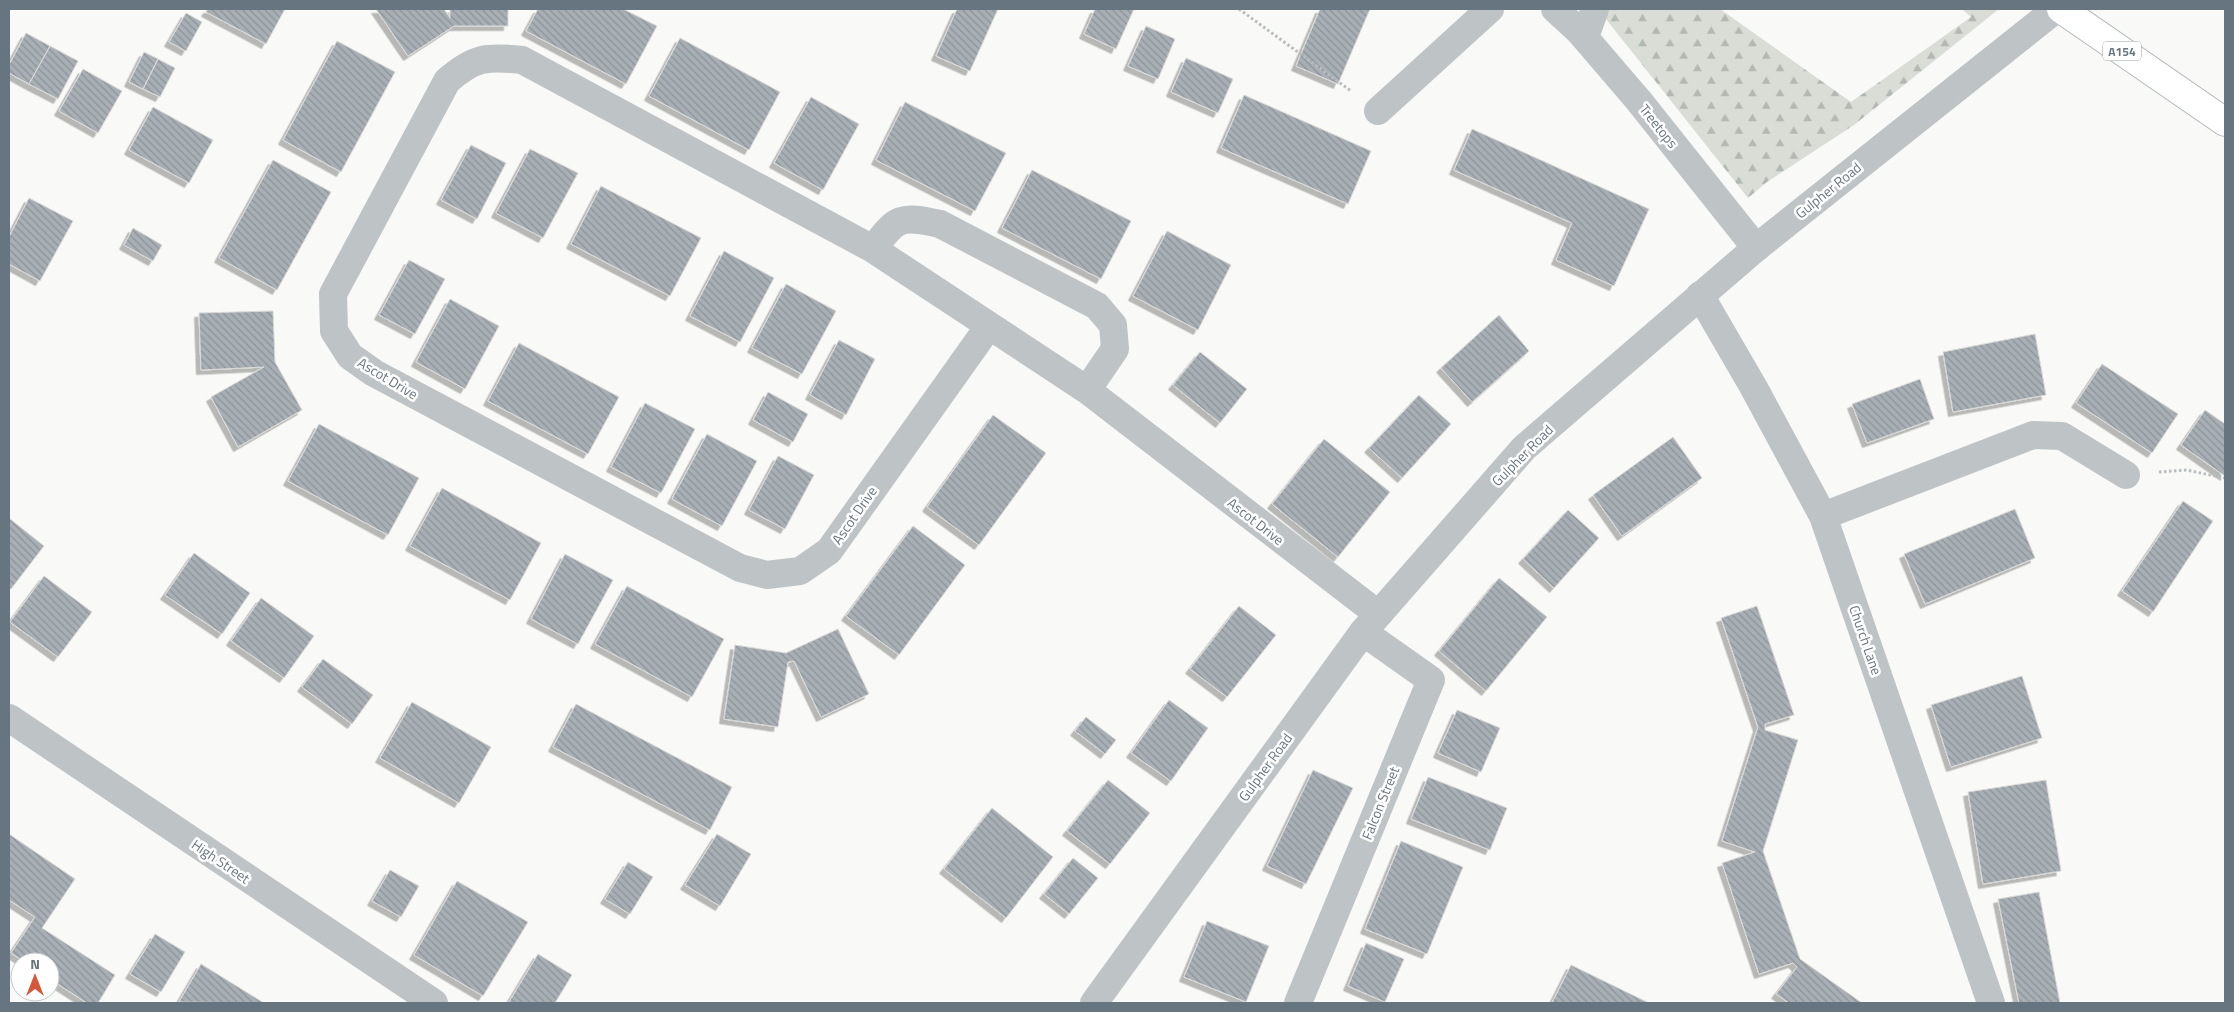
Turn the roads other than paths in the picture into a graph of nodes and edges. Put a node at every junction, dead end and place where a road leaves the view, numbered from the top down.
1 (1490, 9) edge
2 (1555, 9) edge
3 (1595, 9) edge
4 (2056, 9) edge
5 (2061, 9) edge
6 (1585, 38) junction
7 (1378, 111) road end
8 (2225, 122) edge
9 (1756, 248) junction
10 (873, 249) junction
11 (1700, 295) junction
12 (989, 326) junction
13 (1087, 390) junction
14 (2126, 475) road end
15 (1823, 516) junction
16 (1370, 623) junction
17 (9, 720) edge
18 (434, 1003) edge
19 (1094, 1003) edge
20 (1298, 1003) edge
21 (1991, 1003) edge

1 - 7 street
2 - 6 street, Treetops
3 - 6 street
4 - 9 street, Gulpher Road
5 - 8 main road, A154
6 - 9 street, Treetops
9 - 11 street, Gulpher Road
10 - 12 street, Ascot Drive
10 - 12 street, Ascot Drive
10 - 13 street
11 - 15 street, Church Lane
11 - 16 street, Gulpher Road
12 - 13 street, Ascot Drive
13 - 16 street, Ascot Drive
14 - 15 street
15 - 21 street, Church Lane
16 - 19 street, Gulpher Road
16 - 20 street, Falcon Street
17 - 18 street, High Street

